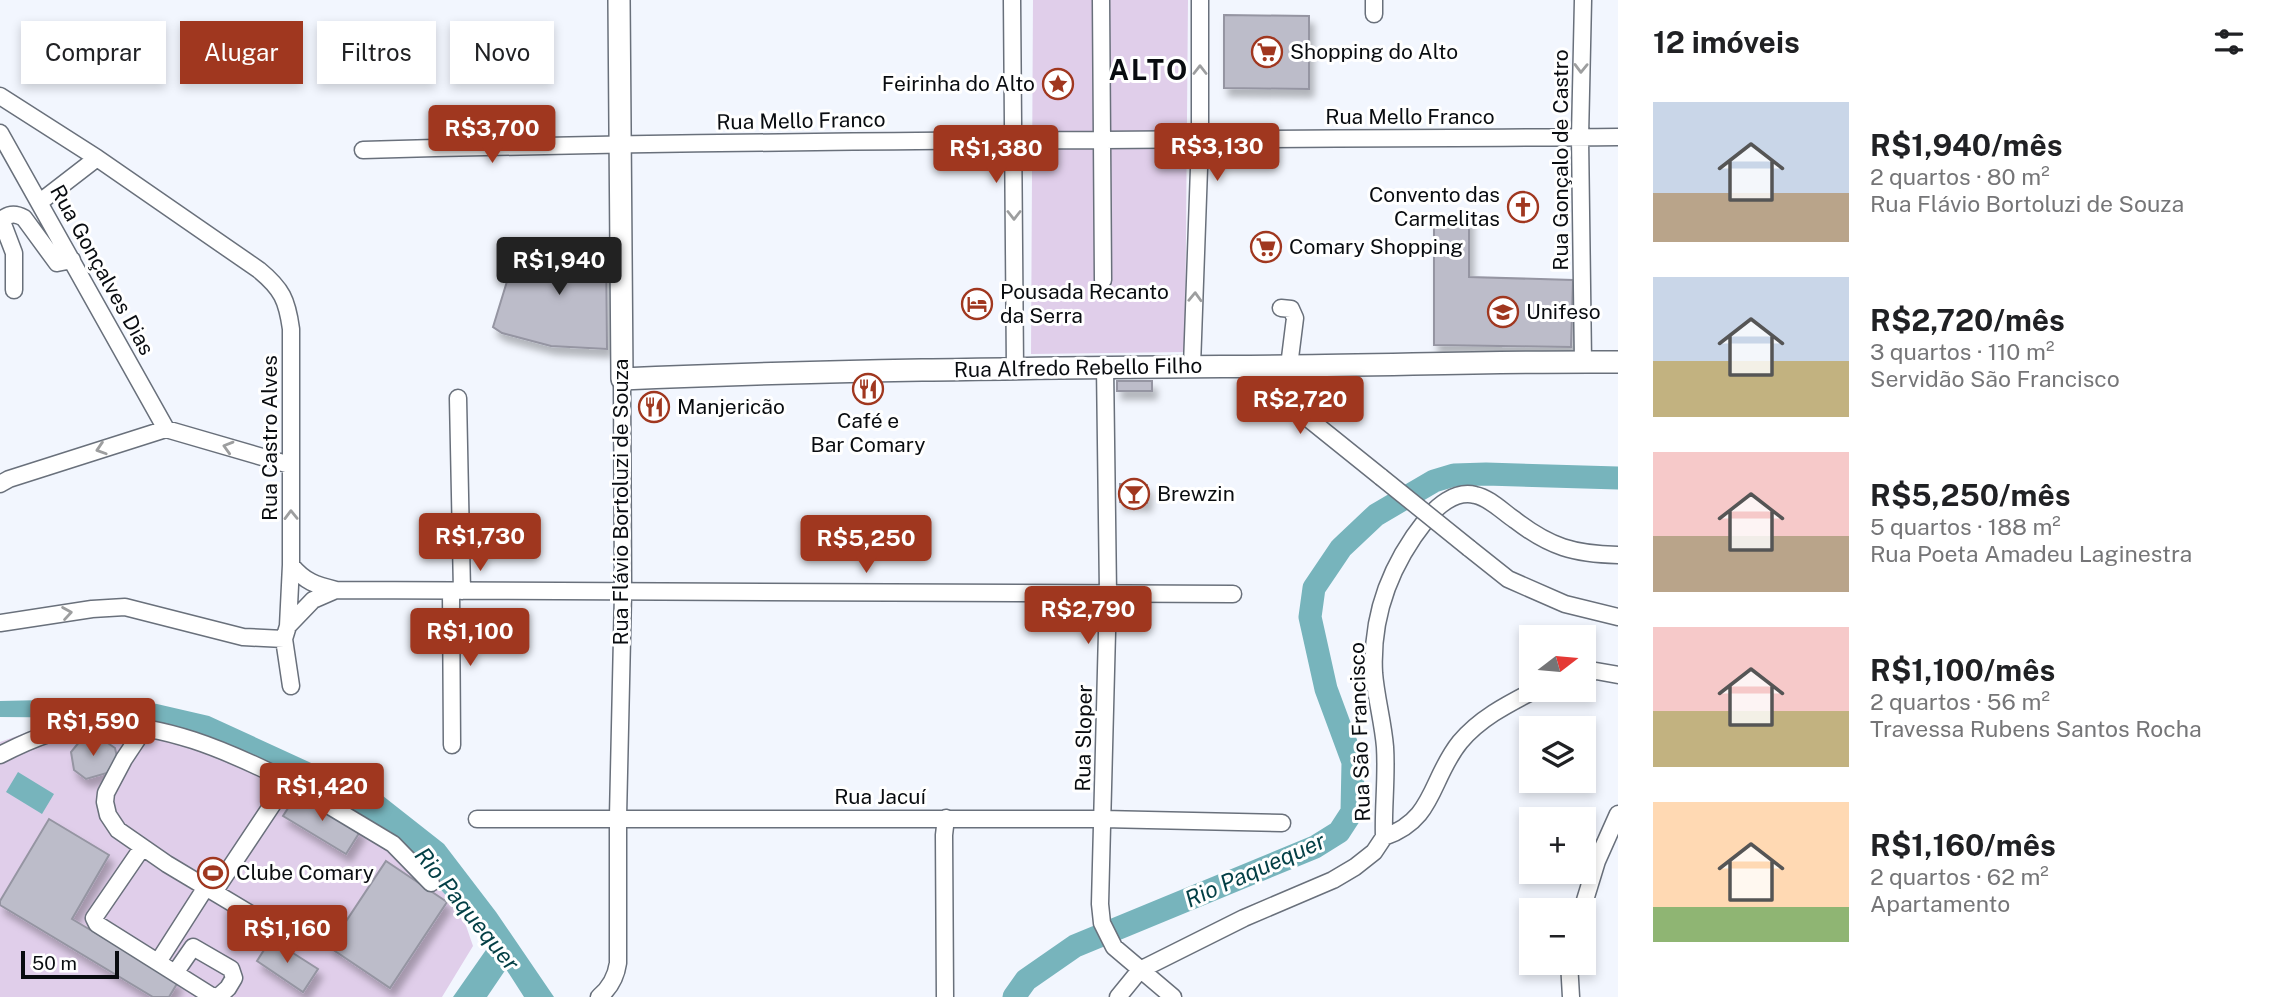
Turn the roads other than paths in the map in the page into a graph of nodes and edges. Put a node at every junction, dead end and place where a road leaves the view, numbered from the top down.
1 (619, 0) edge
2 (1012, 0) edge
3 (1101, 0) edge
4 (1200, 0) edge
5 (1583, 0) edge
6 (0, 96) edge
7 (7, 110) edge
8 (0, 133) edge
9 (1618, 136) edge
10 (1580, 137) junction
11 (1101, 138) junction
12 (1014, 140) junction
13 (1200, 140) junction
14 (620, 144) junction
15 (363, 150) dead end
16 (97, 158) junction
17 (40, 202) junction
18 (72, 260) junction
19 (1102, 280) dead end
20 (13, 290) dead end
21 (1281, 308) dead end
22 (1583, 362) junction
23 (1618, 362) edge
24 (1105, 366) junction
25 (1192, 366) junction
26 (1243, 366) junction
27 (1289, 366) junction
28 (1015, 370) junction
29 (622, 379) junction
30 (458, 398) dead end
31 (166, 429) junction
32 (290, 465) junction
33 (3, 476) edge
34 (1618, 555) edge
35 (291, 565) junction
36 (336, 590) junction
37 (456, 591) junction
38 (623, 593) junction
39 (1108, 593) junction
40 (1233, 594) dead end
41 (1618, 617) edge
42 (0, 623) edge
43 (286, 633) junction
44 (1596, 671) edge
45 (1618, 675) edge
46 (291, 686) dead end
47 (1519, 698) edge
48 (144, 729) junction
49 (453, 745) dead end
50 (0, 755) edge
51 (288, 781) junction
52 (1618, 814) edge
53 (618, 817) junction
54 (946, 818) junction
55 (477, 819) dead end
56 (1103, 819) junction
57 (1282, 823) dead end
58 (1384, 837) junction
59 (142, 848) junction
60 (430, 883) dead end
61 (210, 889) junction
62 (1586, 898) edge
63 (295, 940) dead end
64 (161, 957) junction
65 (178, 968) dead end
66 (1140, 970) junction
67 (1570, 975) edge
68 (606, 995) edge
69 (945, 997) edge
70 (1118, 997) edge
71 (1173, 997) edge
72 (1571, 997) edge

1 - 14 main road, Rua Flávio Bortoluzi de Souza
2 - 12 street
3 - 11 street
13 -> 4 street
5 -> 10 street, Rua Gonçalo de Castro
6 - 7 street, Rua Castro Alves
7 - 16 street, Rua Castro Alves
8 - 17 street, Rua Gonçalves Dias
9 - 10 street, Rua Mello Franco
10 - 13 street, Rua Mello Franco
10 - 22 street, Rua Gonçalo de Castro
11 - 12 street, Rua Mello Franco
11 - 13 street, Rua Mello Franco
11 - 19 street
12 - 14 street, Rua Mello Franco
12 -> 28 street
25 -> 13 street
14 - 15 street, Rua Mello Franco
14 - 29 main road, Rua Flávio Bortoluzi de Souza
16 - 17 street
16 - 32 street, Rua Castro Alves
17 - 18 street, Rua Gonçalves Dias
18 - 20 street
18 - 31 street, Rua Gonçalves Dias
21 - 27 street
22 - 23 main road, Rua Alfredo Rebello Filho
22 - 27 main road, Rua Alfredo Rebello Filho
24 - 25 main road, Rua Alfredo Rebello Filho
24 - 28 main road, Rua Alfredo Rebello Filho
24 - 39 street, Rua Sloper
25 - 26 main road, Rua Alfredo Rebello Filho
26 - 27 main road, Rua Alfredo Rebello Filho
26 - 41 street, bridge
28 - 29 main road, Rua Alfredo Rebello Filho
29 - 38 street, Rua Flávio Bortoluzi de Souza
30 - 37 street
32 -> 31 street
31 -> 33 street
35 -> 32 street, Rua Castro Alves
34 - 58 street, Rua São Francisco
35 - 36 street
35 - 43 street, Rua Castro Alves
36 - 37 street
36 - 43 street
37 - 38 street
37 - 49 street
38 - 39 street
38 - 53 street, Rua Flávio Bortoluzi de Souza
39 - 40 street
39 - 56 street, Rua Sloper
42 -> 43 street
43 - 46 street, Rua Castro Alves
44 - 45 street
47 - 58 street
48 - 50 street
48 - 51 street
48 - 59 street
51 - 60 street
51 - 61 street
52 - 62 street
53 - 54 street, Rua Jacuí
53 - 55 street, Rua Jacuí
53 - 68 street, Rua Flávio Bortoluzi de Souza
54 - 56 street, Rua Jacuí
54 - 69 street
56 - 57 street, Rua Jacuí
56 - 66 street, Rua Sloper
58 - 66 street
59 - 61 street
59 - 64 street
61 - 63 street
61 - 64 street
64 - 65 street
66 - 70 street
66 - 71 street, Rua Sloper
67 - 72 street

